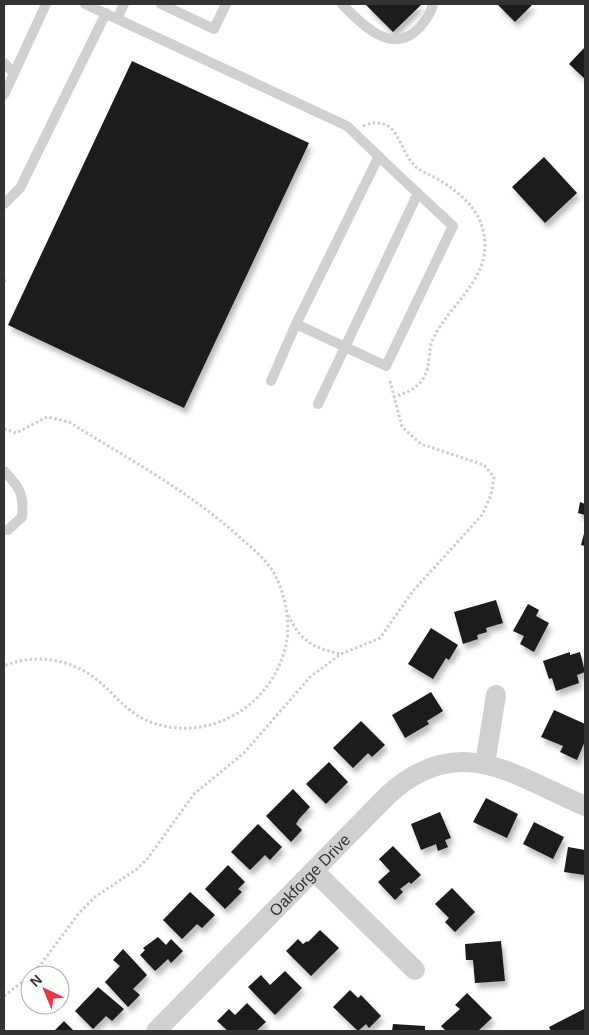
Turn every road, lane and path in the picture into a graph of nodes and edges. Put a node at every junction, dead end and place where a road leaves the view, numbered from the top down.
1 (46, 4) edge
2 (85, 4) edge
3 (124, 4) edge
4 (161, 4) edge
5 (226, 4) edge
6 (342, 4) edge
7 (433, 4) edge
8 (173, 6) edge
9 (106, 13) junction
10 (117, 19) junction
11 (4, 63) edge
12 (14, 73) junction
13 (4, 95) edge
14 (379, 156) junction
15 (418, 193) junction
16 (4, 204) edge
17 (296, 324) junction
18 (346, 347) junction
19 (271, 381) dead end
20 (390, 381) dead end
21 (318, 404) dead end
22 (4, 429) edge
23 (4, 472) edge
24 (5, 530) edge
25 (286, 612) junction
26 (341, 654) junction
27 (4, 666) edge
28 (496, 695) dead end
29 (485, 764) junction
30 (585, 806) edge
31 (314, 871) junction
32 (41, 965) edge
33 (415, 970) dead end
34 (20, 984) edge
35 (4, 996) edge
36 (156, 1031) edge

1 - 12 lane
2 - 9 lane
3 - 10 lane
4 - 8 lane
5 - 8 lane
6 - 7 lane
9 - 10 lane
9 - 16 lane
10 - 14 lane
11 - 12 lane
12 - 13 lane
14 - 15 lane
14 - 17 lane
15 - 18 lane
15 - 18 lane
17 - 18 lane
17 - 19 lane
18 - 21 lane
20 - 26 path
22 - 25 path
23 - 24 lane
25 - 26 path
25 - 27 path
26 - 32 path
28 - 29 street
29 - 30 street, Oakforge Drive
29 - 31 street, Oakforge Drive
31 - 33 street
31 - 36 street, Oakforge Drive
34 - 35 path

